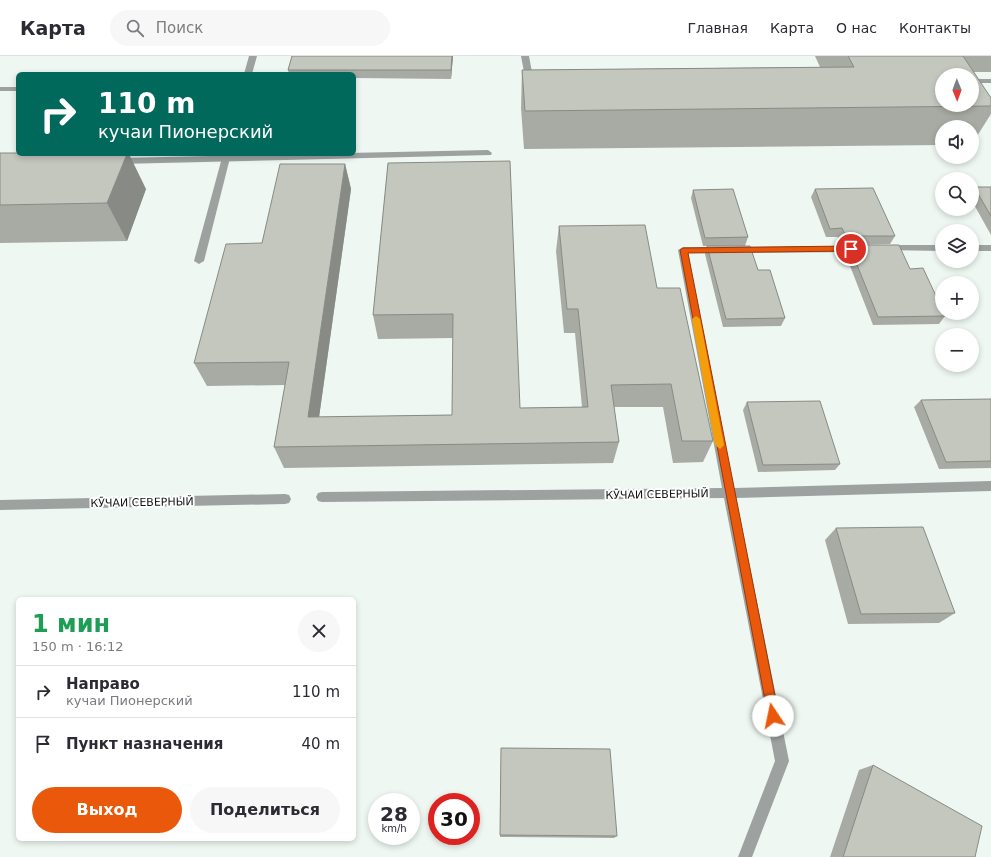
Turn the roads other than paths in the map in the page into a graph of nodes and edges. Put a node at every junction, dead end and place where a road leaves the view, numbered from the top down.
1 (253, 56) edge
2 (525, 56) edge
3 (249, 72) edge
4 (979, 81) edge
5 (991, 81) edge
6 (538, 85) edge
7 (0, 89) edge
8 (16, 89) edge
9 (488, 153) dead end
10 (356, 155) edge
11 (292, 156) edge
12 (227, 157) edge
13 (109, 162) edge
14 (935, 248) edge
15 (979, 248) edge
16 (991, 248) edge
17 (199, 261) dead end
18 (991, 486) edge
19 (729, 493) junction
20 (322, 498) dead end
21 (285, 499) dead end
22 (0, 505) edge
23 (745, 857) edge

1 - 3 street
2 - 6 street
4 - 5 street
7 - 8 street
9 - 10 street
11 - 12 street
12 - 13 street
12 - 17 street
14 - 19 street
15 - 16 street
18 - 19 street, КӮЧАИ СЕВЕРНЫЙ
19 - 20 street, КӮЧАИ СЕВЕРНЫЙ
19 - 23 street
21 - 22 street, КӮЧАИ СЕВЕРНЫЙ

